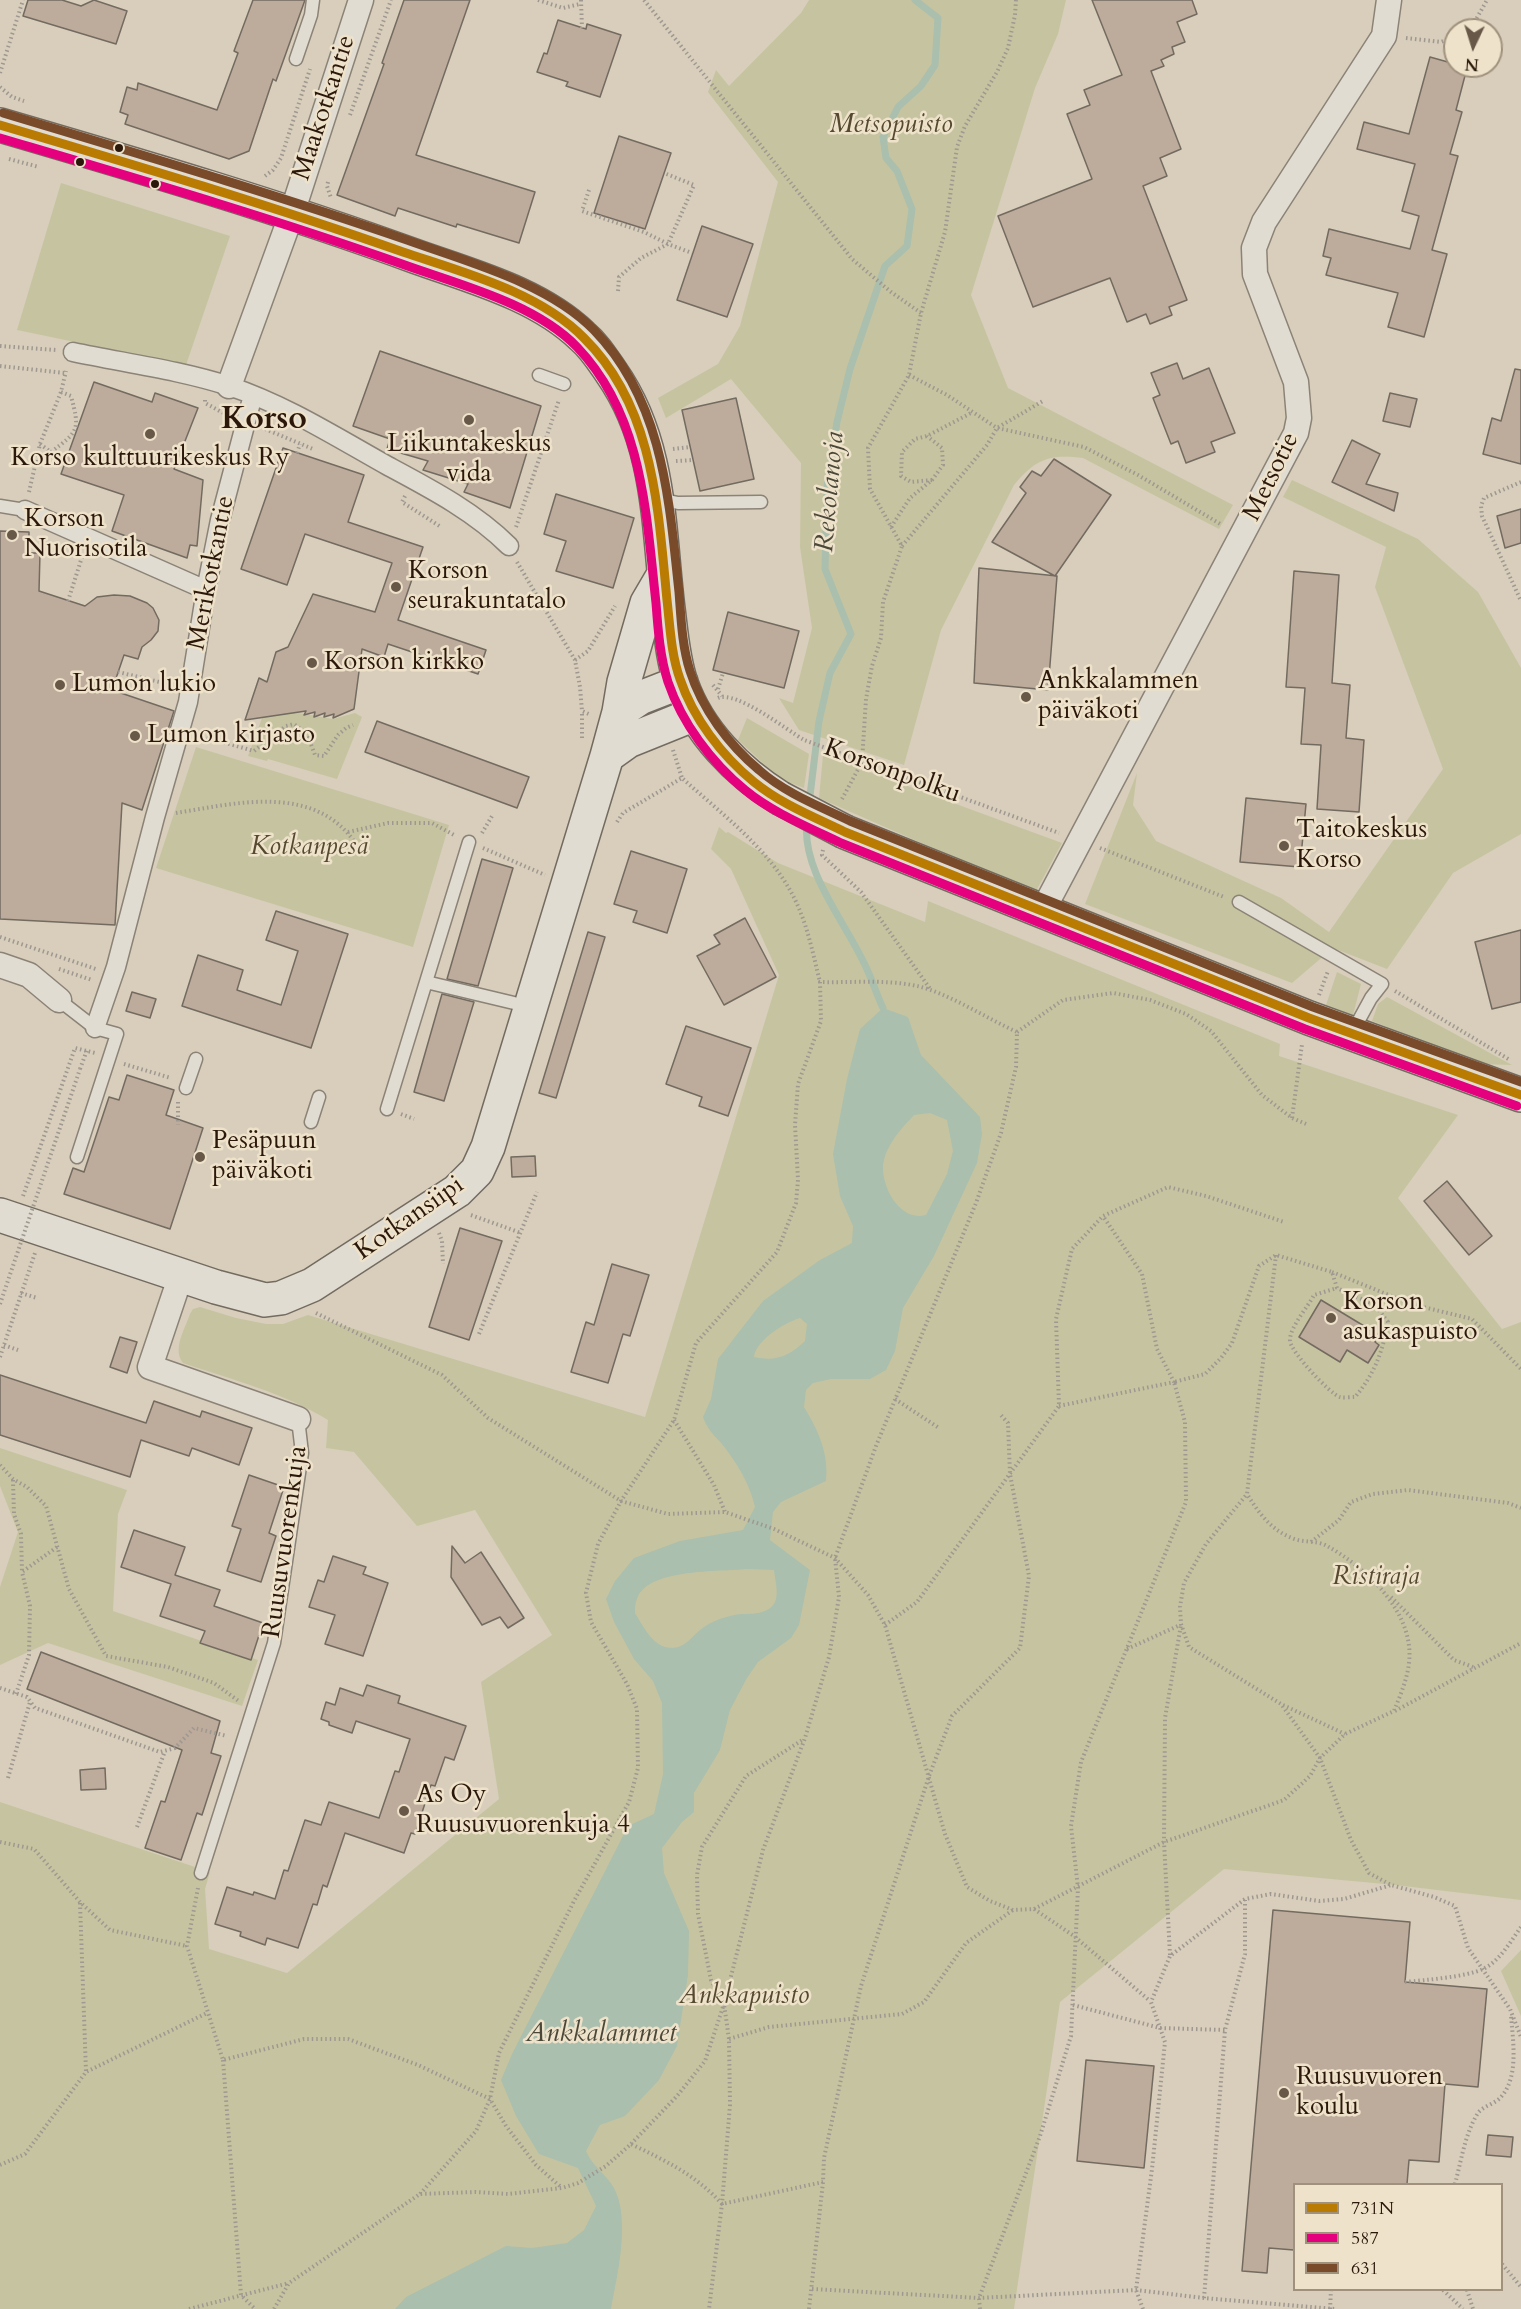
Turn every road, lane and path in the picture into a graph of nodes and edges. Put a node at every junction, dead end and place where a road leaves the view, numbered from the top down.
1 (23, 0) edge
2 (313, 0) edge
3 (361, 0) edge
4 (391, 0) edge
5 (538, 0) edge
6 (644, 0) edge
7 (1016, 0) edge
8 (1389, 0) edge
9 (1487, 0) edge
10 (580, 2) edge
11 (1477, 18) edge
12 (582, 28) dead end
13 (1383, 36) junction
14 (1443, 41) edge
15 (296, 59) dead end
16 (312, 64) dead end
17 (0, 71) edge
18 (349, 119) dead end
19 (0, 125) edge
20 (330, 173) dead end
21 (664, 174) dead end
22 (589, 190) dead end
23 (254, 202) junction
24 (292, 213) junction
25 (336, 228) junction
26 (668, 244) junction
27 (692, 253) dead end
28 (618, 291) dead end
29 (921, 313) junction
30 (0, 346) edge
31 (73, 352) junction
32 (0, 366) edge
33 (64, 373) junction
34 (539, 375) dead end
35 (909, 375) junction
36 (564, 384) joint
37 (229, 386) junction
38 (61, 392) junction
39 (253, 395) junction
40 (1043, 401) dead end
41 (973, 412) junction
42 (997, 428) junction
43 (927, 436) junction
44 (40, 444) junction
45 (300, 444) dead end
46 (690, 447) dead end
47 (670, 450) dead end
48 (297, 453) dead end
49 (693, 460) dead end
50 (672, 461) dead end
51 (932, 480) junction
52 (1521, 482) edge
53 (658, 499) junction
54 (27, 502) junction
55 (761, 502) dead end
56 (0, 506) edge
57 (891, 527) junction
58 (1243, 536) junction
59 (509, 546) junction
60 (902, 546) junction
61 (664, 574) junction
62 (76, 576) dead end
63 (206, 590) junction
64 (620, 597) dead end
65 (68, 601) dead end
66 (1521, 601) edge
67 (575, 660) junction
68 (118, 672) dead end
69 (723, 673) dead end
70 (681, 682) junction
71 (190, 690) junction
72 (717, 690) dead end
73 (704, 708) junction
74 (606, 714) junction
75 (353, 725) dead end
76 (180, 729) junction
77 (673, 749) dead end
78 (607, 756) junction
79 (862, 762) junction
80 (682, 778) junction
81 (155, 817) junction
82 (836, 826) junction
83 (613, 828) dead end
84 (1080, 840) junction
85 (469, 842) dead end
86 (356, 844) dead end
87 (1239, 902) joint
88 (1042, 912) junction
89 (0, 937) edge
90 (81, 964) dead end
91 (0, 965) edge
92 (426, 982) junction
93 (820, 982) junction
94 (1382, 984) junction
95 (930, 990) junction
96 (58, 1000) joint
97 (514, 1003) dead end
98 (95, 1028) junction
99 (1017, 1032) junction
100 (1352, 1033) junction
101 (117, 1034) junction
102 (94, 1053) dead end
103 (196, 1059) dead end
104 (1511, 1060) dead end
105 (80, 1069) dead end
106 (182, 1089) junction
107 (1521, 1095) edge
108 (320, 1097) dead end
109 (387, 1109) dead end
110 (312, 1122) dead end
111 (1306, 1124) dead end
112 (178, 1125) dead end
113 (77, 1157) dead end
114 (537, 1192) dead end
115 (470, 1215) dead end
116 (1103, 1216) junction
117 (8, 1218) edge
118 (1284, 1222) dead end
119 (436, 1224) dead end
120 (521, 1233) junction
121 (35, 1253) dead end
122 (1276, 1255) junction
123 (443, 1264) dead end
124 (1332, 1272) junction
125 (181, 1275) junction
126 (1337, 1288) junction
127 (21, 1293) junction
128 (36, 1298) dead end
129 (0, 1304) edge
130 (307, 1308) dead end
131 (479, 1334) dead end
132 (4, 1345) junction
133 (18, 1350) dead end
134 (0, 1358) edge
135 (1521, 1369) edge
136 (1174, 1382) junction
137 (895, 1400) junction
138 (1059, 1406) junction
139 (1000, 1414) dead end
140 (298, 1419) joint
141 (674, 1420) junction
142 (939, 1428) dead end
143 (0, 1465) edge
144 (1010, 1474) junction
145 (13, 1479) junction
146 (1247, 1494) junction
147 (621, 1501) junction
148 (1521, 1508) edge
149 (725, 1512) junction
150 (1311, 1542) junction
151 (57, 1547) junction
152 (835, 1558) junction
153 (22, 1572) junction
154 (1387, 1594) junction
155 (885, 1624) junction
156 (1181, 1624) junction
157 (1521, 1643) edge
158 (1126, 1649) junction
159 (1474, 1667) junction
160 (0, 1688) edge
161 (16, 1694) junction
162 (30, 1702) junction
163 (1281, 1704) junction
164 (1394, 1711) junction
165 (251, 1712) junction
166 (1345, 1734) junction
167 (805, 1738) junction
168 (242, 1740) junction
169 (165, 1750) junction
170 (1320, 1758) junction
171 (929, 1776) junction
172 (8, 1778) dead end
173 (580, 1818) dead end
174 (137, 1827) dead end
175 (611, 1834) junction
176 (0, 1842) edge
177 (1164, 1842) junction
178 (201, 1873) joint
179 (1391, 1885) junction
180 (1078, 1888) junction
181 (1245, 1899) junction
182 (80, 1902) junction
183 (1034, 1909) junction
184 (1013, 1910) junction
185 (1521, 1928) edge
186 (1074, 1936) junction
187 (187, 1946) junction
188 (1170, 1956) junction
189 (1483, 1969) junction
190 (1405, 1982) dead end
191 (1151, 2002) junction
192 (723, 2004) junction
193 (1073, 2004) junction
194 (1510, 2009) junction
195 (207, 2013) junction
196 (855, 2018) junction
197 (1160, 2028) junction
198 (1225, 2030) junction
199 (1521, 2037) edge
200 (729, 2039) junction
201 (223, 2060) junction
202 (86, 2072) junction
203 (490, 2099) junction
204 (631, 2144) junction
205 (0, 2164) edge
206 (823, 2182) junction
207 (1455, 2183) edge
208 (562, 2188) junction
209 (420, 2194) junction
210 (722, 2204) junction
211 (1503, 2265) edge
212 (290, 2283) junction
213 (1521, 2287) edge
214 (812, 2289) junction
215 (1136, 2290) junction
216 (1331, 2291) edge
217 (1445, 2291) edge
218 (1468, 2291) edge
219 (242, 2295) junction
220 (980, 2298) junction
221 (1204, 2298) junction
222 (189, 2309) edge
223 (255, 2309) edge
224 (274, 2309) edge
225 (709, 2309) edge
226 (809, 2309) edge
227 (980, 2309) edge
228 (1143, 2309) edge
229 (1330, 2309) edge
230 (1335, 2309) edge
231 (1463, 2309) edge
232 (1473, 2309) edge

1 - 17 path
2 - 15 lane
3 - 24 street, Maakotkantie
4 - 18 path
5 - 10 path
6 - 29 path
7 - 29 path
8 - 13 street, Metsotie
9 - 11 path
10 - 12 path
13 - 14 path
13 - 58 street, Metsotie
16 - 23 path
19 - 23 main road
20 - 25 path
21 - 26 path
22 - 26 path
23 - 24 main road
24 - 25 main road
24 - 37 street, Maakotkantie
25 - 53 main road
26 - 27 path
26 - 28 path
29 - 35 path
30 - 31 path
31 - 33 path
31 - 37 street
32 - 33 path
33 - 38 path
34 - 36 lane
35 - 41 path
35 - 57 path
36 - 59 path
37 - 39 street
38 - 44 path
38 - 44 path
39 - 59 street
39 - 63 street, Merikotkantie
40 - 42 path
41 - 42 path
41 - 43 path
42 - 58 path
42 - 60 path
43 - 51 path
43 - 51 path
44 - 54 path
45 - 48 path
46 - 47 path
49 - 50 path
51 - 57 path
52 - 66 path
53 - 55 lane
53 - 61 main road
54 - 56 lane
54 - 63 street
57 - 60 path
58 - 84 street, Metsotie
59 - 67 path
60 - 79 path
61 - 70 main road
61 - 74 main road, Kotkansiipi
62 - 65 path
63 - 71 street, Merikotkantie
64 - 67 path
67 - 74 path
68 - 71 path
69 - 72 path
70 - 73 main road
70 - 74 main road
71 - 76 street, Merikotkantie
73 - 78 main road
73 - 79 path, Korsonpolku
73 - 82 main road, bridge
74 - 78 main road, Kotkansiipi
75 - 76 path
76 - 81 street, Merikotkantie
77 - 80 path
78 - 125 main road, Kotkansiipi
79 - 82 path
79 - 84 path, Korsonpolku
80 - 83 path
80 - 93 path
81 - 86 path
81 - 98 street, Merikotkantie
82 - 88 main road
82 - 95 path
84 - 87 path, Korsonpolku
84 - 88 street, Metsotie
85 - 92 lane
87 - 94 lane
88 - 100 main road
89 - 90 path
91 - 96 street
92 - 97 lane
92 - 109 lane
93 - 95 path
93 - 141 path
94 - 100 lane
94 - 104 path
95 - 99 path
96 - 98 lane
98 - 101 lane
99 - 111 path
99 - 137 path
100 - 107 main road
101 - 106 path
101 - 113 lane
102 - 117 path
103 - 106 lane
105 - 129 path, bridge
106 - 112 path
108 - 110 lane
114 - 120 path
115 - 120 path
116 - 118 path
116 - 136 path
116 - 138 path
117 - 125 main road, Kotkansiipi
119 - 123 path
120 - 131 path
121 - 127 path
122 - 124 path
122 - 136 path
122 - 146 path
124 - 126 path
124 - 135 path
125 - 140 street, Ruusuvuorenkuja
126 - 126 path
127 - 128 path
127 - 132 path
130 - 147 path
132 - 133 path
132 - 134 path
136 - 138 path
136 - 158 path
137 - 142 path
137 - 152 path
138 - 144 path
139 - 144 path
140 - 165 lane, Ruusuvuorenkuja
141 - 147 path
141 - 149 path
143 - 145 path
144 - 155 path
144 - 171 path
145 - 151 path
145 - 153 path
146 - 150 path
146 - 156 path
147 - 149 path
147 - 175 path
148 - 150 path
149 - 152 path
150 - 154 path
151 - 153 path
151 - 165 path
152 - 155 path
152 - 167 path
153 - 161 path
154 - 159 path
154 - 164 path
155 - 171 path
156 - 158 path
156 - 163 path
156 - 177 path
157 - 159 path
158 - 180 path
159 - 164 path
160 - 161 path
161 - 162 path
162 - 169 path
162 - 172 path
163 - 166 path
163 - 170 path
164 - 166 path
165 - 168 lane, Ruusuvuorenkuja
166 - 170 path
167 - 192 path
167 - 192 path
168 - 169 path
168 - 178 lane, Ruusuvuorenkuja
169 - 174 path
170 - 177 path
170 - 179 path
171 - 184 path
171 - 196 path
173 - 175 path
175 - 203 path
176 - 182 path
177 - 180 path
177 - 188 path
178 - 187 path
179 - 181 path
179 - 189 path
180 - 183 path
180 - 186 path
181 - 188 path
181 - 198 path
182 - 187 path
182 - 202 path
183 - 184 path
183 - 186 path
184 - 196 path
185 - 189 path
186 - 191 path
186 - 193 path
187 - 195 path
188 - 191 path
189 - 190 path
189 - 194 path
191 - 197 path
192 - 200 path
192 - 204 path
193 - 197 path
193 - 220 path
194 - 199 path
194 - 207 path
195 - 201 path
195 - 202 path
196 - 200 path
196 - 206 path
197 - 198 path
197 - 215 path
198 - 221 path
200 - 210 path
201 - 203 path
201 - 219 path
202 - 205 path
203 - 208 path
203 - 209 path
204 - 208 path
204 - 210 path
206 - 210 path
206 - 214 path
208 - 209 path
209 - 212 path
210 - 225 path
211 - 213 path
212 - 219 path
212 - 224 path
214 - 220 path
214 - 226 path
215 - 220 path
215 - 221 path
215 - 228 path
216 - 229 path
217 - 231 path
218 - 232 path
219 - 222 path
219 - 223 path
220 - 227 path
221 - 229 path
229 - 230 path

